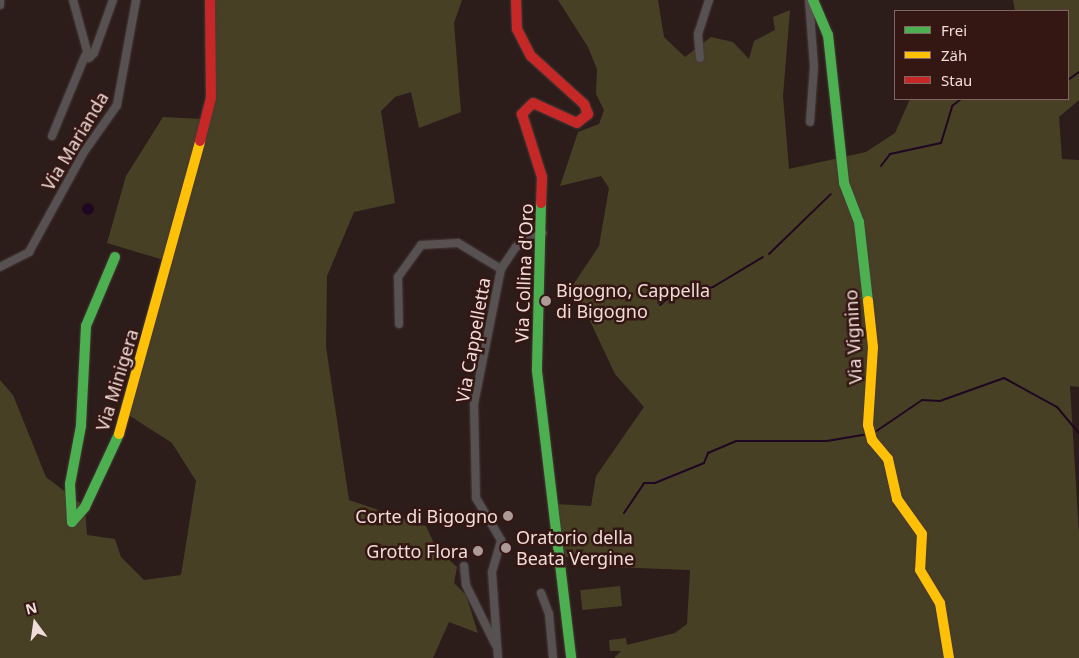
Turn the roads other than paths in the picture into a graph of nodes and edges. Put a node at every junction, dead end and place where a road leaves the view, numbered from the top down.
1 (0, 0) edge
2 (73, 0) edge
3 (113, 0) edge
4 (136, 0) edge
5 (210, 0) edge
6 (516, 0) edge
7 (709, 0) edge
8 (809, 0) edge
9 (813, 0) edge
10 (0, 5) edge
11 (85, 56) junction
12 (700, 58) dead end
13 (810, 122) dead end
14 (52, 136) dead end
15 (542, 233) junction
16 (115, 257) dead end
17 (0, 267) edge
18 (502, 268) junction
19 (399, 324) dead end
20 (464, 566) dead end
21 (541, 594) dead end
22 (496, 646) junction
23 (498, 658) edge
24 (553, 658) edge
25 (571, 658) edge
26 (949, 658) edge

1 - 10 street
2 - 11 street
3 - 11 street
4 - 17 street, Via Marianda
5 - 16 street, Via Minigera
6 - 15 street, Via Collina d'Oro
7 - 12 street
8 - 13 street
9 - 26 street, Via Vignino
11 - 14 street
15 - 18 street, Via Cappelletta
15 - 25 street, Via Collina d'Oro
18 - 19 street
18 - 22 street, Via Cappelletta
20 - 22 street
21 - 24 street
22 - 23 street

